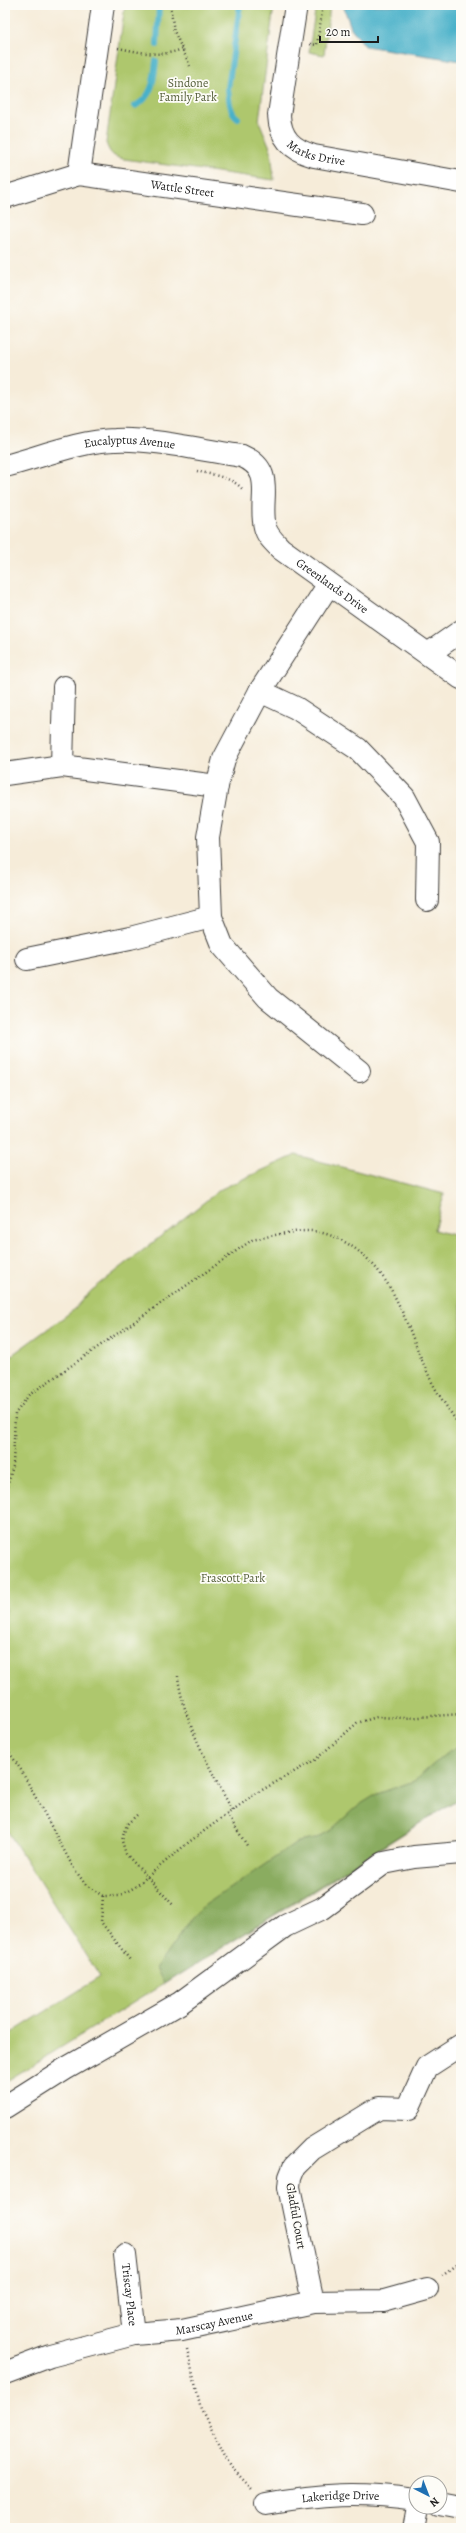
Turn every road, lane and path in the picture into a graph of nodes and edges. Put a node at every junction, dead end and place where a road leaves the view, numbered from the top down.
1 (102, 5) edge
2 (170, 5) edge
3 (296, 5) edge
4 (97, 45) junction
5 (182, 49) junction
6 (190, 66) dead end
7 (79, 174) junction
8 (461, 182) edge
9 (5, 197) edge
10 (362, 214) dead end
11 (255, 462) joint
12 (5, 466) edge
13 (192, 470) dead end
14 (246, 496) dead end
15 (329, 584) junction
16 (461, 631) edge
17 (428, 654) junction
18 (461, 678) edge
19 (64, 687) dead end
20 (260, 691) junction
21 (62, 766) junction
22 (5, 774) edge
23 (217, 786) junction
24 (427, 900) dead end
25 (211, 917) junction
26 (27, 959) dead end
27 (359, 1071) dead end
28 (461, 1428) edge
29 (5, 1494) edge
30 (178, 1676) dead end
31 (461, 1714) edge
32 (5, 1746) edge
33 (232, 1810) junction
34 (228, 1814) junction
35 (137, 1816) dead end
36 (248, 1847) dead end
37 (461, 1853) edge
38 (147, 1876) junction
39 (103, 1896) junction
40 (174, 1906) dead end
41 (130, 1960) dead end
42 (461, 2044) edge
43 (5, 2107) edge
44 (125, 2255) dead end
45 (461, 2256) edge
46 (427, 2289) joint
47 (313, 2302) junction
48 (182, 2330) junction
49 (134, 2334) junction
50 (5, 2373) edge
51 (408, 2499) edge
52 (266, 2504) joint
53 (448, 2506) edge
54 (461, 2508) edge
55 (416, 2515) edge
56 (414, 2528) edge

1 - 4 street
2 - 5 path
3 - 8 street, Marks Drive
4 - 5 path
4 - 7 street
5 - 6 path
7 - 9 street, Wattle Street
7 - 10 street, Wattle Street
11 - 12 street, Eucalyptus Avenue
11 - 15 street, Greenlands Drive
13 - 14 path
15 - 17 street, Greenlands Drive
15 - 20 street
16 - 17 street
17 - 18 street, Greenlands Drive
19 - 21 street
20 - 23 street
20 - 24 street
21 - 22 street
21 - 23 street
23 - 25 street
25 - 26 street
25 - 27 street
28 - 29 path
30 - 33 path
31 - 33 path
32 - 39 path
33 - 34 path
34 - 36 path
34 - 38 path
35 - 38 path
37 - 43 street
38 - 39 path
38 - 40 path
39 - 41 path
42 - 47 street, Gladful Court
44 - 49 street, Triscay Place
45 - 46 path
46 - 47 street, Marscay Avenue
47 - 48 street, Marscay Avenue
48 - 49 street, Marscay Avenue
48 - 52 path
49 - 50 street, Marscay Avenue
51 - 52 street, Lakeridge Drive
53 - 54 street
55 - 56 street

